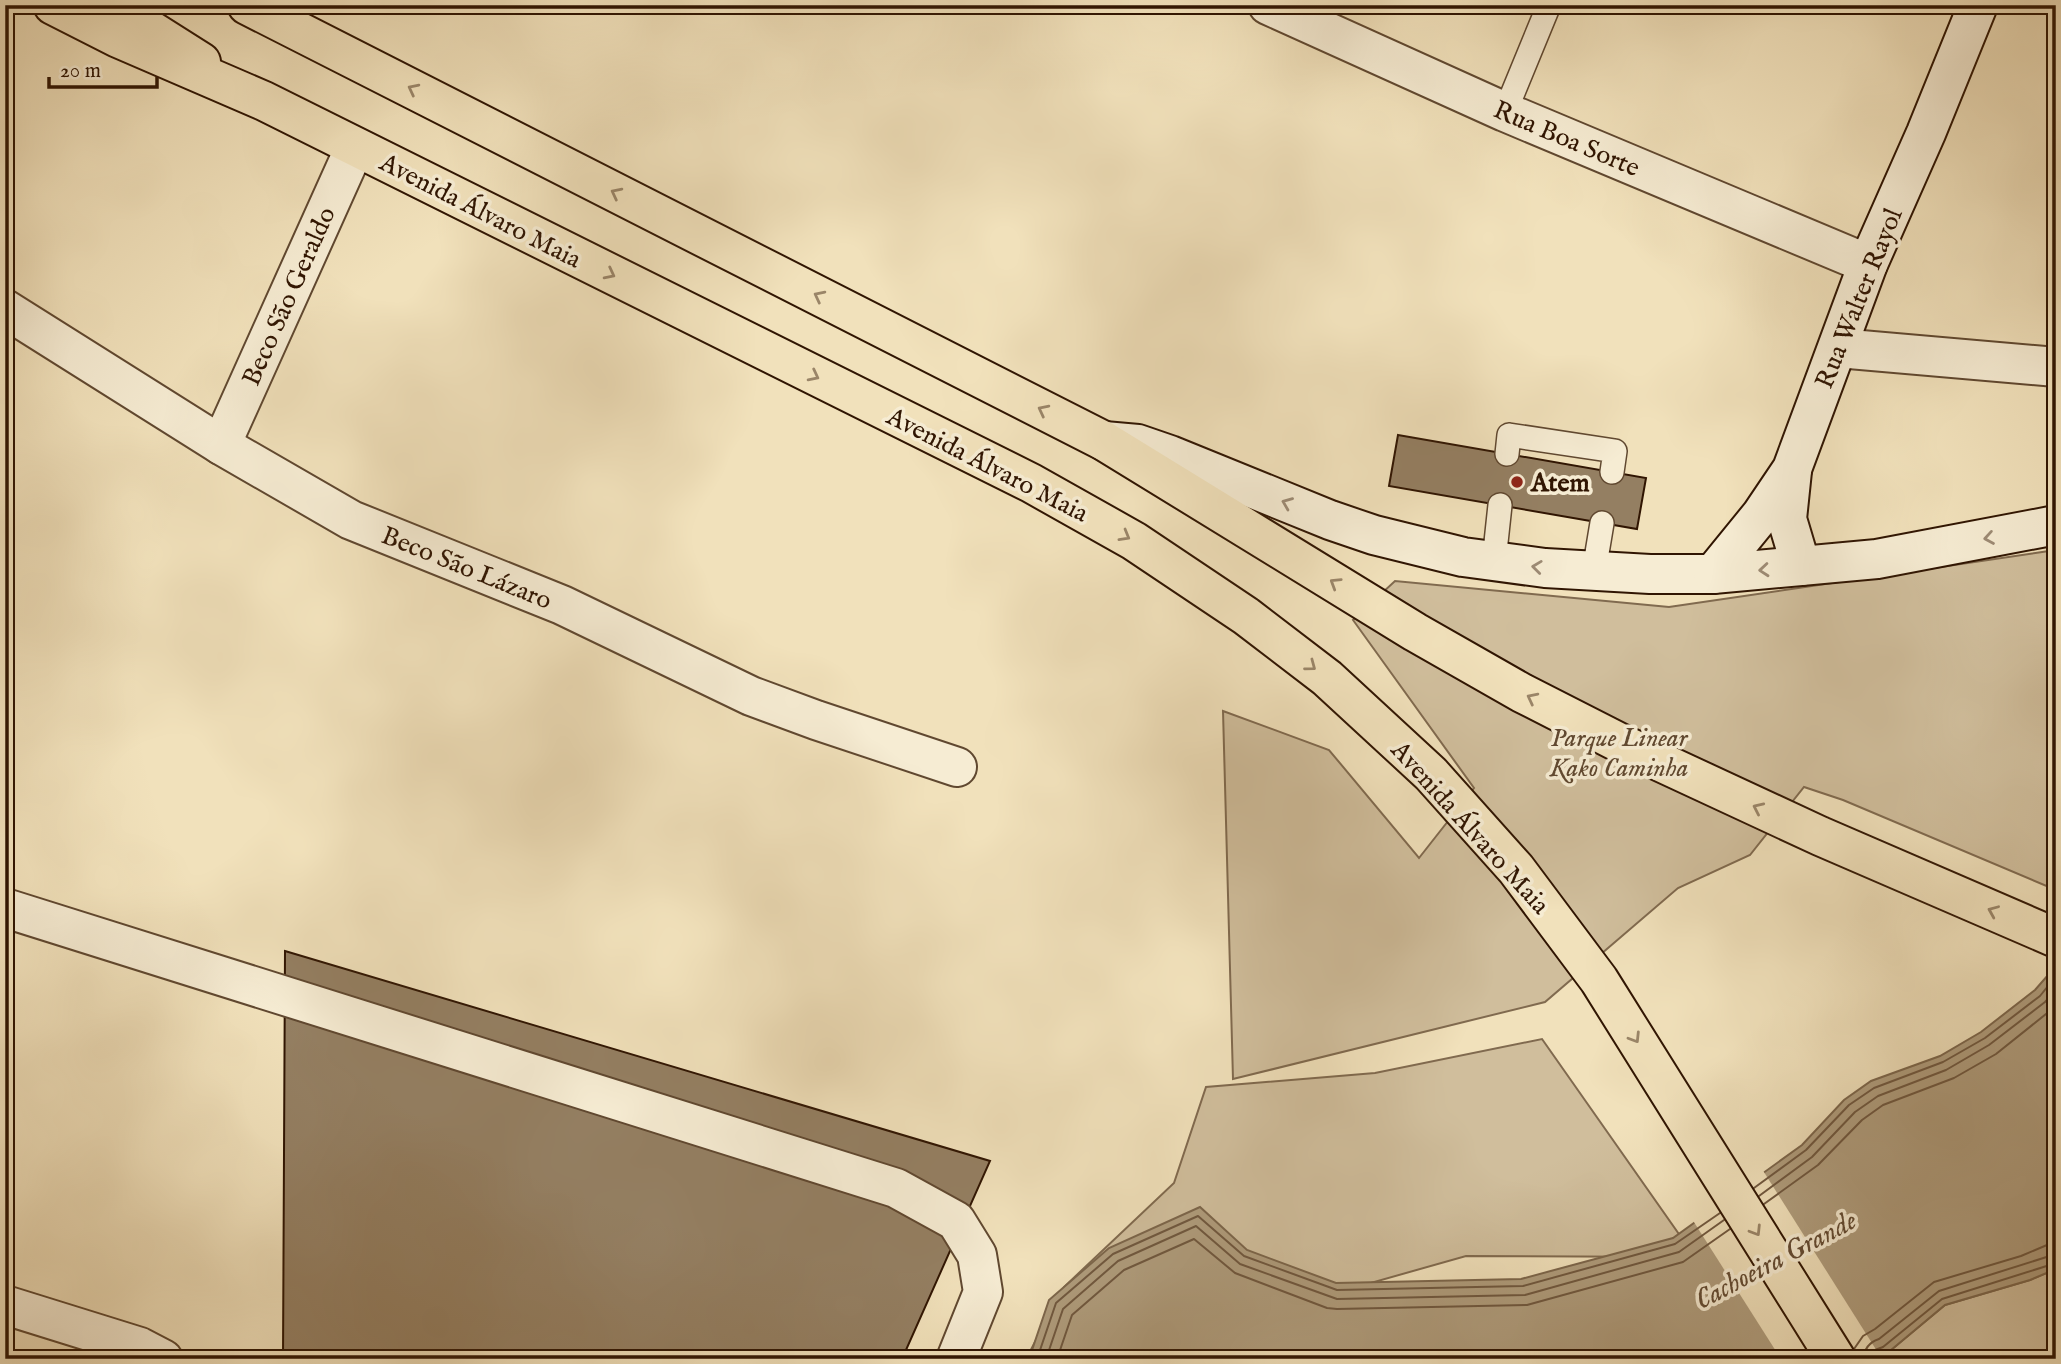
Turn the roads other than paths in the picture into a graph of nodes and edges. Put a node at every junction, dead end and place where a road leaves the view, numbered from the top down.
1 (53, 5) edge
2 (111, 5) edge
3 (1268, 5) edge
4 (1549, 5) edge
5 (1978, 5) edge
6 (259, 8) edge
7 (264, 101) junction
8 (1505, 112) junction
9 (355, 147) junction
10 (1868, 264) junction
11 (5, 309) edge
12 (1838, 348) junction
13 (2056, 367) edge
14 (1104, 441) junction
15 (221, 445) junction
16 (1507, 454) dead end
17 (1792, 469) junction
18 (1612, 472) dead end
19 (1500, 505) dead end
20 (1602, 523) dead end
21 (2056, 525) edge
22 (1494, 561) junction
23 (1801, 566) junction
24 (1594, 571) junction
25 (1713, 574) junction
26 (957, 767) dead end
27 (5, 908) edge
28 (2056, 938) edge
29 (5, 1305) edge
30 (163, 1359) edge
31 (956, 1359) edge
32 (1836, 1359) edge

1 - 7 main road
2 - 7 main road
3 - 8 street, Rua Boa Sorte
4 - 8 lane
5 - 10 street, Rua Walter Rayol
14 -> 6 main road
7 - 9 main road, Avenida Álvaro Maia
8 - 10 street, Rua Boa Sorte
9 - 15 street, Beco São Geraldo
9 -> 32 main road, Avenida Álvaro Maia
10 - 12 street, Rua Walter Rayol
11 - 15 street, Beco São Lázaro
12 - 13 street
12 - 17 street, Rua Walter Rayol
22 -> 14 street
28 -> 14 main road
15 - 26 street, Beco São Lázaro
16 - 18 lane
17 - 23 street
17 - 25 street, Rua Walter Rayol
19 - 22 lane
20 - 24 lane
21 -> 23 street
24 -> 22 street
23 -> 25 street
24 - 25 street
27 - 31 street
29 - 30 street

